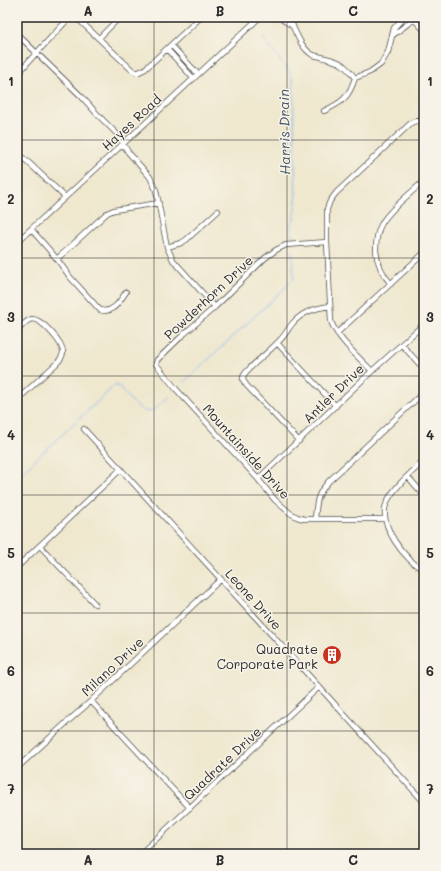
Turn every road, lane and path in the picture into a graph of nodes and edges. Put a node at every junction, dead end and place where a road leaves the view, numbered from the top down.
1 (70, 17) edge
2 (76, 17) edge
3 (120, 17) edge
4 (201, 17) edge
5 (260, 17) edge
6 (279, 17) edge
7 (288, 17) edge
8 (404, 17) edge
9 (413, 18) edge
10 (293, 26) junction
11 (424, 30) edge
12 (17, 34) edge
13 (393, 35) junction
14 (100, 38) junction
15 (171, 45) junction
16 (167, 49) junction
17 (36, 52) junction
18 (198, 74) junction
19 (193, 78) junction
20 (356, 78) junction
21 (17, 80) edge
22 (324, 111) dead end
23 (424, 124) edge
24 (123, 144) junction
25 (17, 153) edge
26 (424, 181) edge
27 (65, 198) junction
28 (158, 203) junction
29 (218, 211) dead end
30 (31, 229) junction
31 (17, 242) edge
32 (327, 242) junction
33 (167, 247) junction
34 (424, 253) edge
35 (57, 259) junction
36 (391, 284) junction
37 (126, 292) dead end
38 (330, 306) junction
39 (215, 307) junction
40 (424, 324) edge
41 (17, 331) edge
42 (337, 333) junction
43 (277, 343) junction
44 (402, 345) junction
45 (424, 369) edge
46 (372, 371) junction
47 (424, 392) edge
48 (17, 400) edge
49 (188, 402) joint
50 (336, 406) junction
51 (84, 429) dead end
52 (299, 441) junction
53 (424, 461) edge
54 (121, 469) junction
55 (408, 477) junction
56 (258, 479) junction
57 (424, 495) edge
58 (315, 519) junction
59 (385, 519) junction
60 (40, 546) junction
61 (17, 567) edge
62 (424, 570) edge
63 (221, 579) junction
64 (95, 604) dead end
65 (319, 687) junction
66 (91, 701) junction
67 (17, 768) edge
68 (424, 802) edge
69 (190, 808) junction
70 (140, 854) edge

1 - 17 street
2 - 14 street
3 - 14 street
4 - 15 street
5 - 18 street, Hayes Road
6 - 10 street
7 - 10 street
8 - 13 street
9 - 11 street
9 - 13 street
10 - 20 street
12 - 17 street
13 - 20 street
14 - 16 street
15 - 16 street
15 - 18 street
16 - 19 street
17 - 21 street
17 - 24 street
18 - 19 street, Hayes Road
19 - 24 street, Hayes Road
20 - 22 street
23 - 32 street
24 - 27 street, Hayes Road
24 - 28 street
25 - 27 street
26 - 36 street
27 - 30 street, Hayes Road
28 - 33 street
28 - 35 street
29 - 33 street
30 - 31 street, Hayes Road
30 - 35 street
32 - 38 street
32 - 39 street, Powderhorn Drive
33 - 39 street
34 - 36 street
35 - 37 street
36 - 42 street
38 - 42 street
38 - 43 street
39 - 49 street, Powderhorn Drive
40 - 44 street, Antler Drive
41 - 48 street
42 - 46 street
43 - 50 street
43 - 52 street
44 - 45 street
44 - 46 street, Antler Drive
46 - 50 street, Antler Drive
47 - 58 street
49 - 56 street, Mountainside Drive
50 - 52 street, Antler Drive
51 - 54 street, Leone Drive
52 - 56 street, Antler Drive
53 - 55 street
54 - 60 street
54 - 63 street, Leone Drive
55 - 57 street
55 - 59 street
56 - 58 street, Mountainside Drive
58 - 59 street, Mountainside Drive
59 - 62 street
60 - 61 street
60 - 64 street
63 - 65 street, Leone Drive
63 - 66 street, Milano Drive
65 - 68 street, Leone Drive
65 - 69 street, Quadrate Drive
66 - 67 street, Milano Drive
66 - 69 street
69 - 70 street, Quadrate Drive

